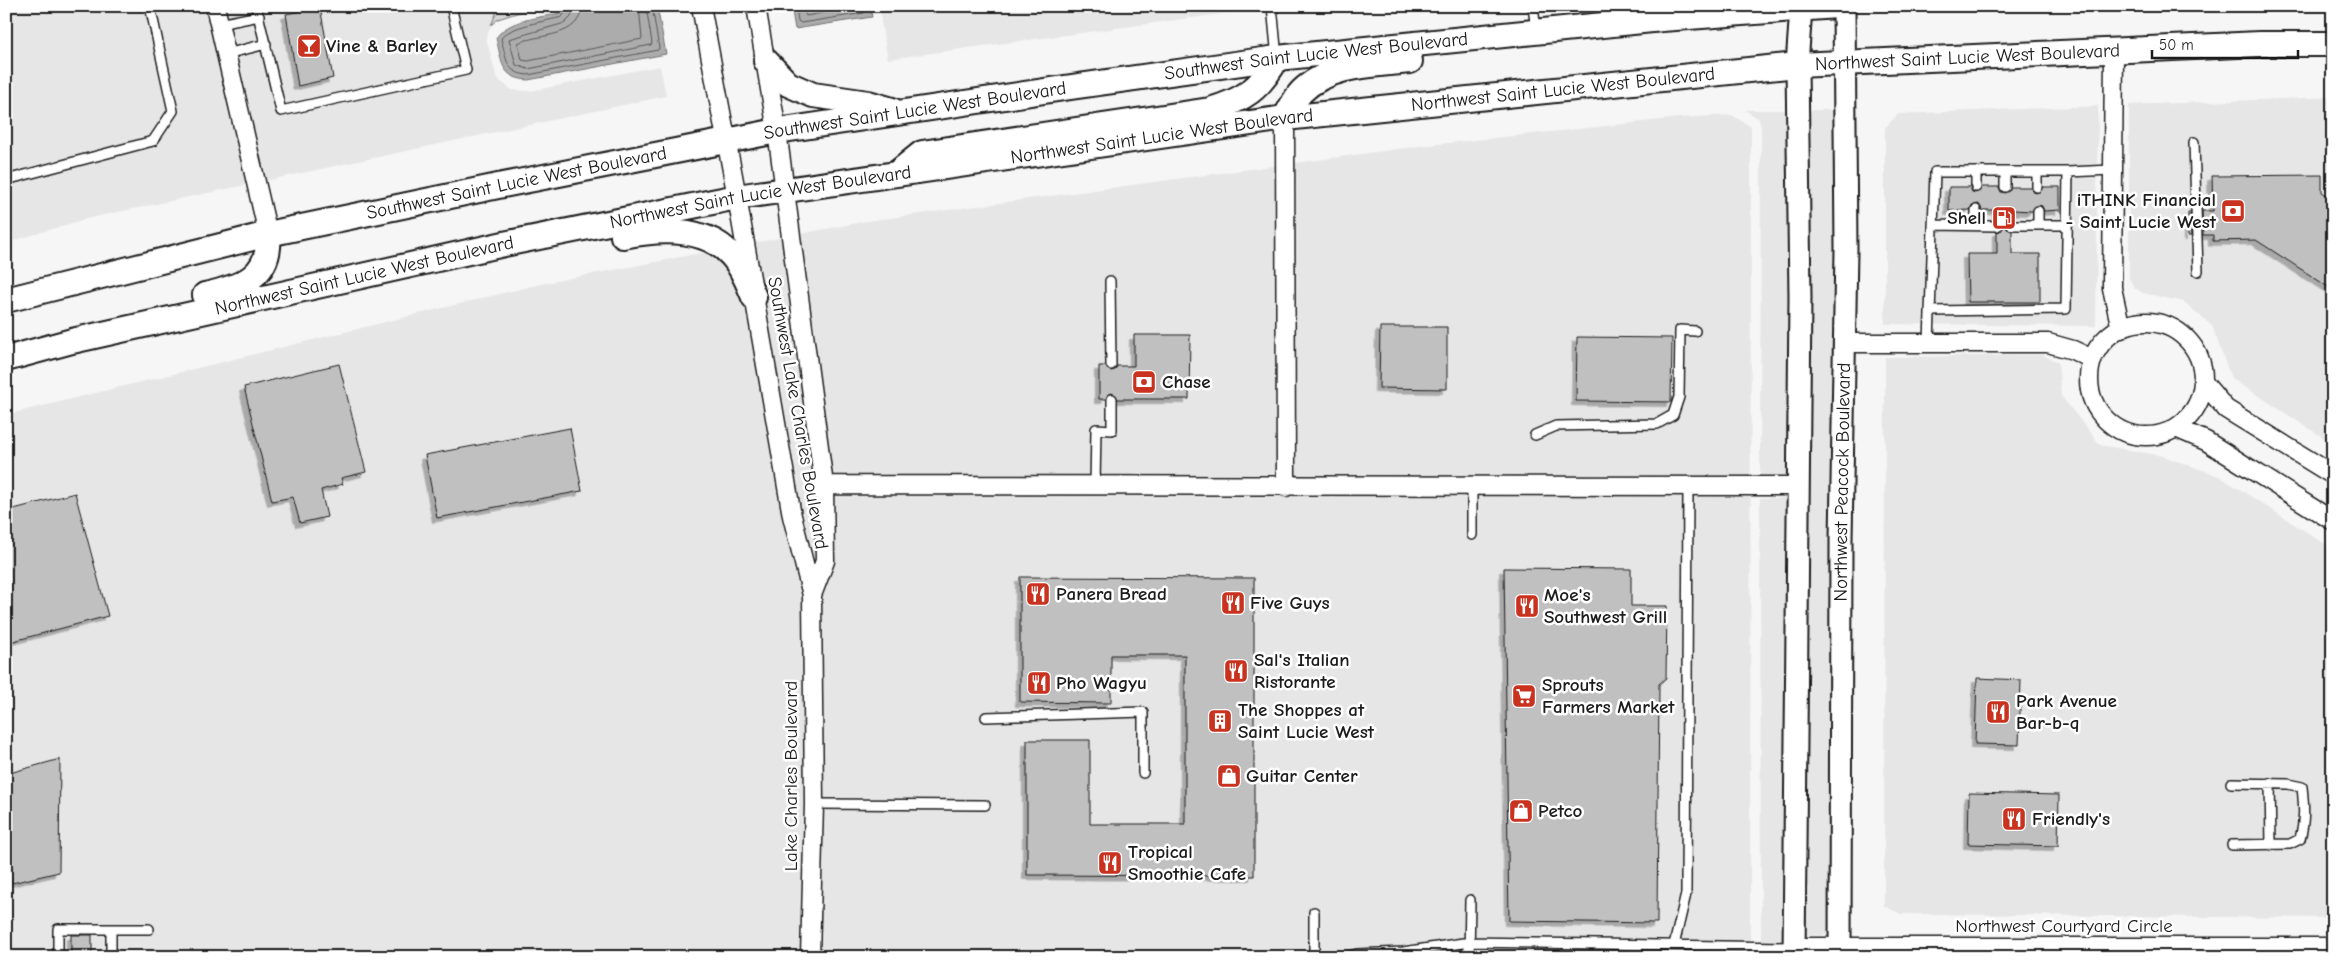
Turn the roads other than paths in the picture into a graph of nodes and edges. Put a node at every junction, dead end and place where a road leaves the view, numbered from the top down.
1 (150, 6) edge
2 (215, 6) edge
3 (256, 6) edge
4 (451, 6) edge
5 (701, 6) edge
6 (756, 6) edge
7 (1272, 6) edge
8 (1533, 6) edge
9 (1837, 6) edge
10 (1844, 6) edge
11 (1801, 7) edge
12 (258, 16) junction
13 (1662, 19) junction
14 (219, 24) junction
15 (1536, 32) junction
16 (266, 44) junction
17 (2333, 44) edge
18 (2114, 51) junction
19 (226, 54) junction
20 (1277, 58) junction
21 (766, 61) junction
22 (1844, 63) junction
23 (1797, 66) junction
24 (904, 113) junction
25 (1285, 118) junction
26 (777, 132) junction
27 (726, 140) junction
28 (2194, 142) dead end
29 (2112, 170) junction
30 (1976, 172) junction
31 (2005, 172) junction
32 (2037, 172) junction
33 (2068, 172) junction
34 (896, 174) junction
35 (6, 180) edge
36 (1976, 187) dead end
37 (2005, 187) dead end
38 (2037, 187) dead end
39 (784, 190) junction
40 (737, 197) junction
41 (1976, 210) dead end
42 (2038, 211) dead end
43 (1976, 225) junction
44 (2012, 225) dead end
45 (2038, 225) junction
46 (2067, 225) junction
47 (1934, 226) junction
48 (1996, 226) dead end
49 (268, 234) junction
50 (468, 252) junction
51 (2198, 271) dead end
52 (1110, 280) dead end
53 (754, 297) junction
54 (6, 300) edge
55 (1932, 311) junction
56 (2121, 329) junction
57 (1696, 331) dead end
58 (6, 342) edge
59 (1929, 342) junction
60 (1844, 343) junction
61 (6, 359) edge
62 (2092, 359) junction
63 (1111, 366) dead end
64 (2203, 382) junction
65 (1112, 399) dead end
66 (2176, 428) junction
67 (1535, 435) dead end
68 (2333, 475) edge
69 (824, 485) junction
70 (1095, 486) junction
71 (1688, 486) junction
72 (1798, 486) junction
73 (1286, 487) junction
74 (1472, 487) junction
75 (2333, 521) edge
76 (1472, 536) dead end
77 (812, 595) junction
78 (986, 717) dead end
79 (1143, 773) dead end
80 (2231, 783) dead end
81 (2270, 783) junction
82 (814, 804) junction
83 (985, 805) dead end
84 (2232, 845) dead end
85 (2271, 845) junction
86 (1470, 900) dead end
87 (1314, 912) dead end
88 (111, 929) junction
89 (150, 929) dead end
90 (1470, 942) junction
91 (1677, 945) junction
92 (2333, 947) edge
93 (1794, 952) edge
94 (1840, 952) edge
95 (2111, 952) edge
96 (58, 957) edge
97 (111, 957) edge
98 (810, 957) edge
99 (1314, 957) edge
100 (1344, 957) edge
101 (1469, 957) edge

1 - 35 lane
2 - 14 street
3 - 12 lane
4 - 16 lane
5 - 27 street, Southwest Lake Charles Boulevard
6 - 21 street, Southwest Lake Charles Boulevard
7 - 20 lane
8 - 15 lane
9 - 11 main road, Southwest Saint Lucie West Boulevard
10 - 22 street, Northwest Peacock Boulevard
11 - 13 main road, Southwest Saint Lucie West Boulevard
11 - 23 street
12 - 14 lane
12 - 16 lane
13 - 15 main road, Southwest Saint Lucie West Boulevard
13 - 25 main road
14 - 19 street
15 - 20 main road, Southwest Saint Lucie West Boulevard
16 - 19 lane
17 - 18 main road, Northwest Saint Lucie West Boulevard
18 - 22 main road, Northwest Saint Lucie West Boulevard
18 - 29 street
19 - 49 street
20 - 24 main road, Southwest Saint Lucie West Boulevard
20 - 34 main road
21 - 24 main road
21 - 26 street, Southwest Lake Charles Boulevard
22 - 23 main road, Northwest Saint Lucie West Boulevard
22 - 60 street, Northwest Peacock Boulevard
23 - 25 main road, Northwest Saint Lucie West Boulevard
23 - 72 street
24 - 26 main road, Southwest Saint Lucie West Boulevard
25 - 34 main road, Northwest Saint Lucie West Boulevard
25 - 73 street
26 - 27 main road, Southwest Saint Lucie West Boulevard
26 - 39 street, Southwest Lake Charles Boulevard
27 - 40 street, Southwest Lake Charles Boulevard
27 - 49 main road, Southwest Saint Lucie West Boulevard
28 - 51 lane
29 - 33 lane
29 - 56 street
30 - 31 lane
30 - 36 lane
30 - 47 lane
31 - 32 lane
31 - 37 lane
32 - 33 lane
32 - 38 lane
33 - 46 lane
34 - 39 main road, Northwest Saint Lucie West Boulevard
39 - 40 main road, Northwest Saint Lucie West Boulevard
39 - 69 street, Southwest Lake Charles Boulevard
40 - 50 main road, Northwest Saint Lucie West Boulevard
40 - 53 street, Southwest Lake Charles Boulevard
41 - 43 lane
42 - 45 lane
43 - 47 lane
43 - 48 lane
44 - 45 lane
45 - 46 lane
46 - 55 lane
47 - 55 lane
49 - 54 main road, Southwest Saint Lucie West Boulevard
49 - 58 main road
50 - 53 main road
50 - 61 main road, Northwest Saint Lucie West Boulevard
52 - 63 lane
53 - 77 street, Southwest Lake Charles Boulevard
55 - 59 lane
56 - 62 street
56 - 64 street
57 - 67 lane
59 - 60 street
59 - 62 street
60 - 94 street, Northwest Peacock Boulevard
62 - 66 street
64 - 66 street
64 - 68 street
65 - 70 lane
66 - 75 street
69 - 70 street
69 - 77 street, Southwest Lake Charles Boulevard
70 - 73 street
71 - 72 street
71 - 74 street
71 - 91 lane
72 - 93 street
73 - 74 street
74 - 76 lane
77 - 82 street, Lake Charles Boulevard
78 - 79 lane
80 - 81 lane
81 - 85 lane
81 - 85 lane
82 - 83 lane
82 - 98 street, Lake Charles Boulevard
84 - 85 lane
86 - 90 lane
87 - 99 lane
88 - 89 lane
88 - 96 lane
88 - 97 lane
90 - 91 lane
90 - 100 lane
90 - 101 lane
91 - 93 lane
92 - 95 street, Northwest Courtyard Circle
93 - 94 street, Northwest Courtyard Circle
94 - 95 street, Northwest Courtyard Circle

